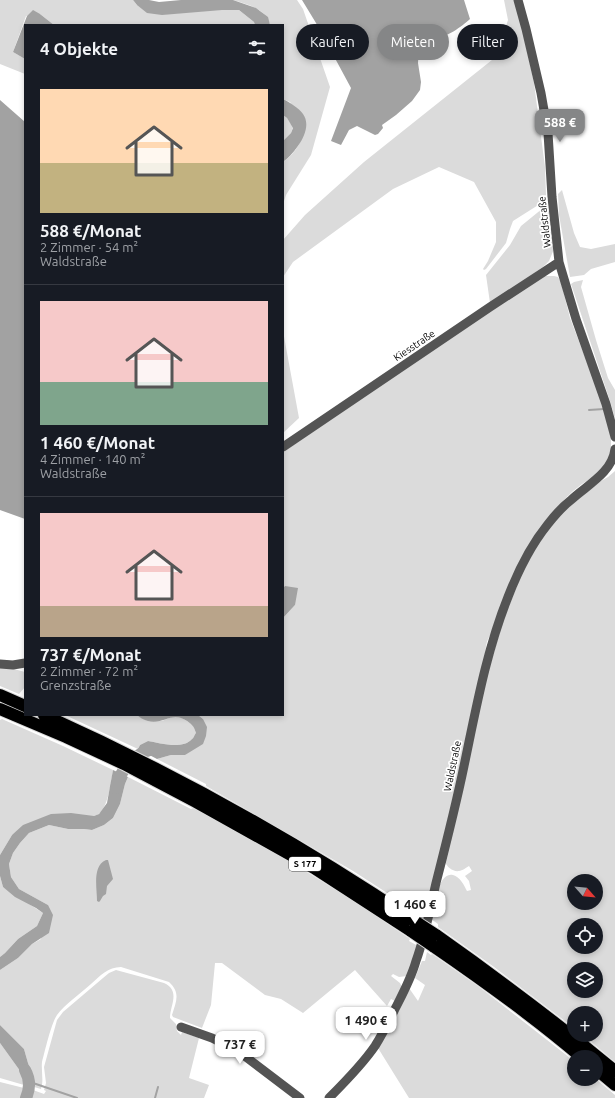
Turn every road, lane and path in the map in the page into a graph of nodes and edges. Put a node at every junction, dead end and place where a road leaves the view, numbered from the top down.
1 (518, 0) edge
2 (559, 262) junction
3 (615, 437) edge
4 (284, 446) edge
5 (615, 449) edge
6 (24, 663) edge
7 (0, 664) edge
8 (0, 695) edge
9 (24, 706) edge
10 (0, 709) edge
11 (46, 716) edge
12 (199, 797) junction
13 (434, 940) junction
14 (181, 1027) dead end
15 (573, 1050) edge
16 (615, 1071) edge
17 (603, 1075) edge
18 (615, 1085) edge
19 (300, 1098) edge
20 (329, 1098) edge

1 - 2 street, Waldstraße
2 - 3 street, Waldstraße
2 - 4 street, Kiesstraße
5 - 20 street, Waldstraße
6 - 7 street
8 - 9 highway
10 - 12 highway, S 177
11 - 12 highway, S 177
12 - 13 highway, S 177, bridge
13 - 15 highway, S 177
13 - 16 highway, S 177
14 - 19 street
17 - 18 highway

